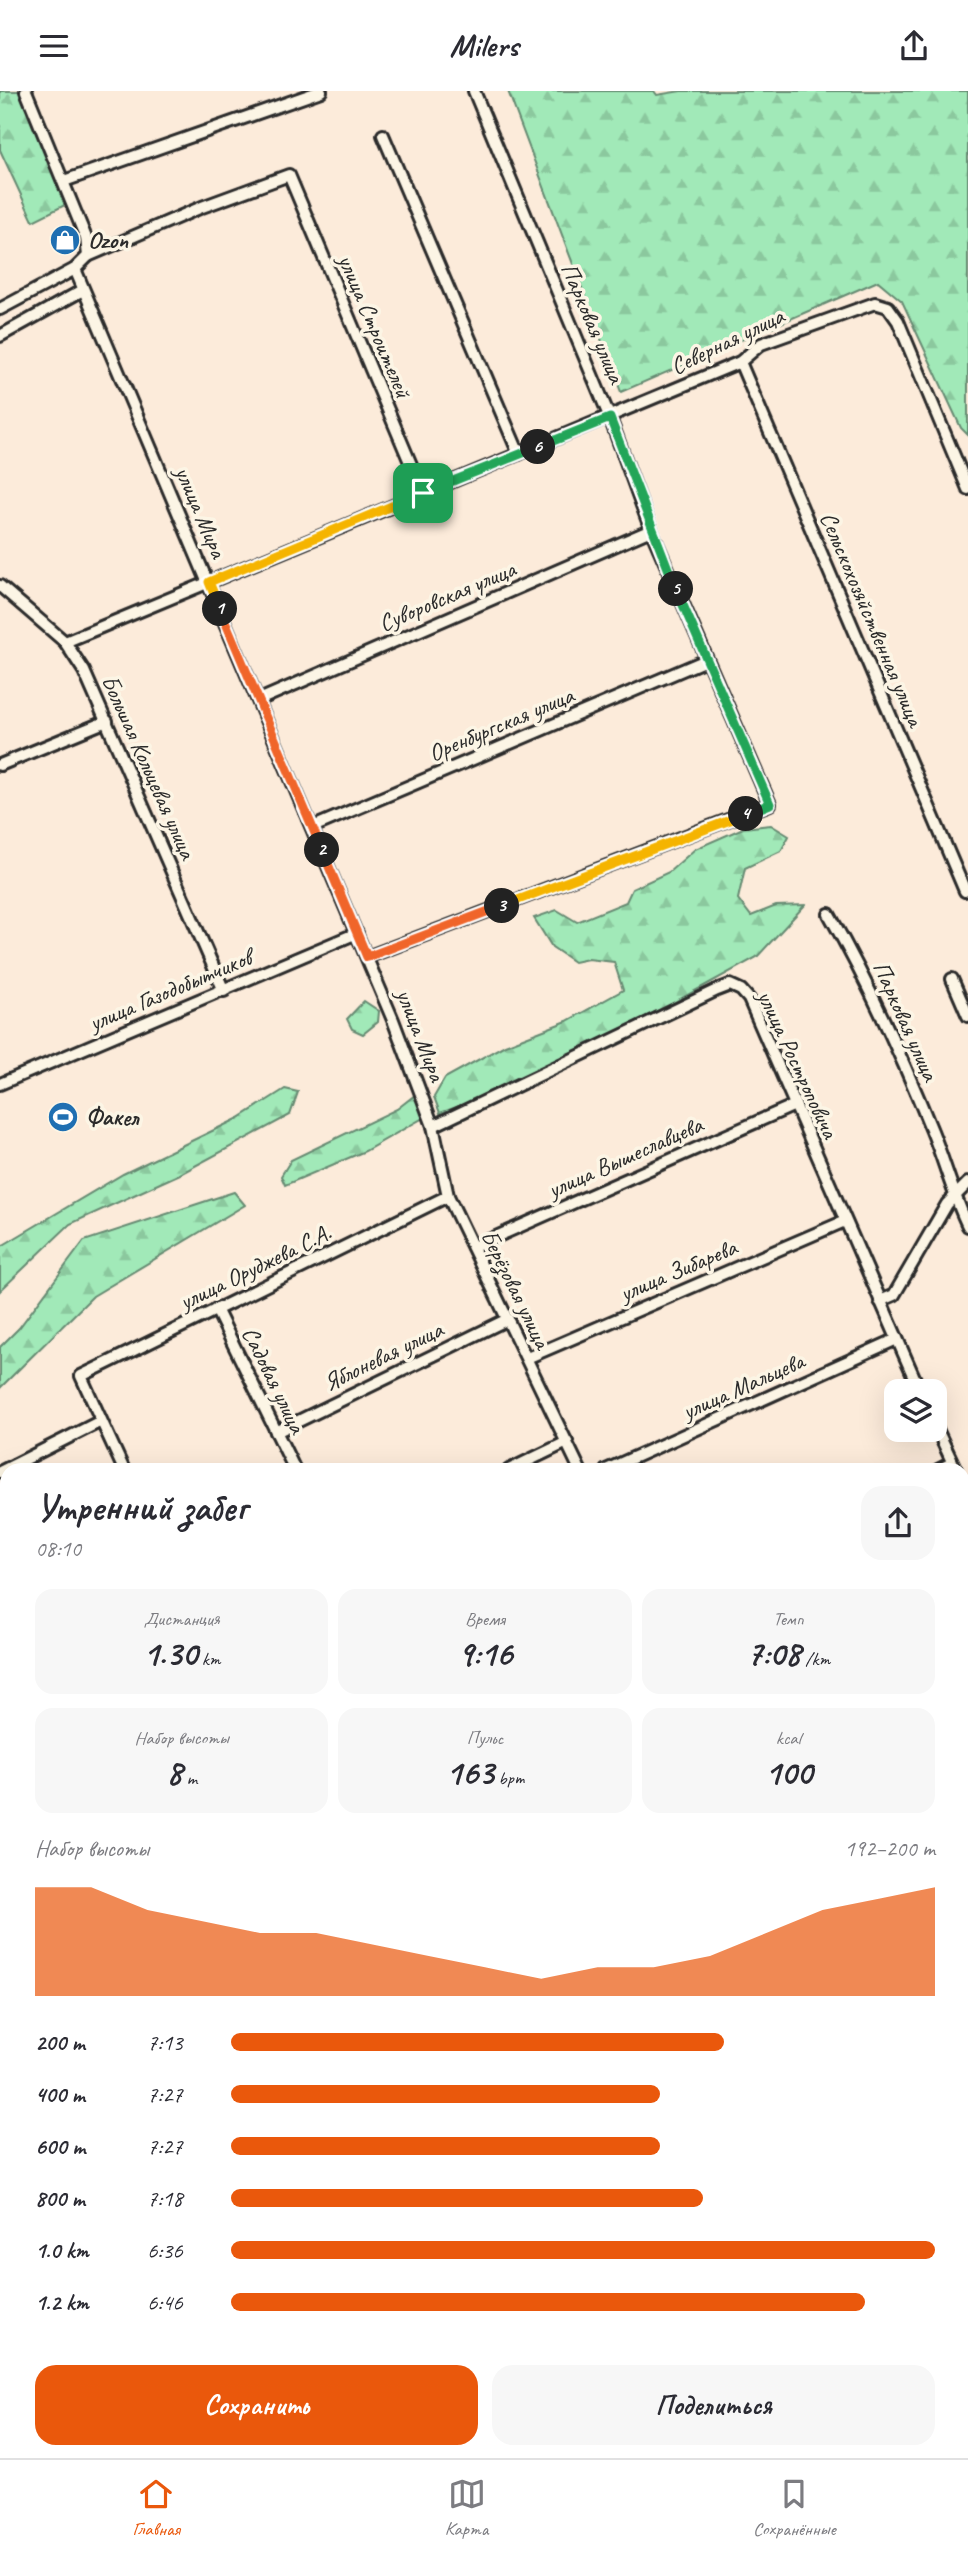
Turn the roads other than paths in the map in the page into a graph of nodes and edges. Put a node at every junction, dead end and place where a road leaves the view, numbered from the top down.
1 (26, 91) edge
2 (321, 91) edge
3 (474, 91) edge
4 (383, 135) dead end
5 (64, 181) junction
6 (88, 256) junction
7 (75, 269) junction
8 (83, 290) junction
9 (0, 294) edge
10 (3, 308) edge
11 (0, 336) edge
12 (740, 362) junction
13 (610, 418) junction
14 (519, 454) junction
15 (968, 489) edge
16 (423, 493) junction
17 (651, 530) junction
18 (209, 582) junction
19 (0, 586) edge
20 (65, 642) junction
21 (706, 660) junction
22 (259, 700) junction
23 (107, 721) junction
24 (0, 765) edge
25 (313, 827) junction
26 (965, 891) dead end
27 (829, 914) dead end
28 (357, 933) junction
29 (367, 957) junction
30 (952, 979) dead end
31 (224, 991) junction
32 (968, 1016) edge
33 (0, 1084) edge
34 (795, 1105) junction
35 (432, 1124) junction
36 (968, 1183) edge
37 (953, 1195) junction
38 (448, 1196) junction
39 (845, 1221) junction
40 (968, 1226) edge
41 (473, 1247) junction
42 (880, 1301) junction
43 (216, 1309) junction
44 (508, 1319) junction
45 (897, 1339) junction
46 (527, 1358) junction
47 (915, 1379) edge
48 (101, 1421) junction
49 (276, 1432) junction
50 (567, 1442) junction
51 (943, 1442) edge
52 (18, 1463) edge
53 (121, 1463) edge
54 (292, 1463) edge
55 (524, 1463) edge
56 (577, 1463) edge
57 (622, 1463) edge
58 (952, 1463) edge

1 - 5 street
2 - 5 street
3 - 13 street, Парковая улица
4 - 14 street
5 - 6 street
6 - 7 street
6 - 16 street, улица Строителей
7 - 8 street, улица Мира
7 - 10 street
8 - 11 street
8 - 18 street, улица Мира
9 - 10 street
12 - 13 street, Северная улица
12 - 15 street, Северная улица
12 - 26 street, Сельскохозяйственная улица
13 - 14 street, Северная улица
13 - 17 street, Парковая улица
14 - 16 street, Северная улица
16 - 18 street, Северная улица
17 - 21 street, Парковая улица
17 - 22 street, Суворовская улица
18 - 20 street, Северная улица
18 - 22 street, улица Мира
19 - 20 street, Большая Кольцевая улица
20 - 23 street, Большая Кольцевая улица
21 - 25 street, Оренбургская улица
21 - 29 street, Парковая улица
22 - 25 street, улица Мира
23 - 24 street
23 - 31 street, Большая Кольцевая улица
25 - 28 street, улица Мира
27 - 37 street, Парковая улица
28 - 29 street, улица Мира
28 - 31 street, улица Газодобытчиков
29 - 35 street, улица Мира
30 - 32 street
31 - 33 street, улица Газодобытчиков
34 - 35 street, улица Ростроповича
34 - 39 street, улица Ростроповича
34 - 41 street, улица Вышеславцева
35 - 38 street, Берёзовая улица
36 - 37 street
37 - 40 street, Парковая улица
37 - 42 street
38 - 41 street, Берёзовая улица
38 - 43 street, улица Оруджева С.А.
39 - 42 street, улица Ростроповича
39 - 46 street, улица Зибарева
41 - 44 street, Берёзовая улица
42 - 45 street, улица Ростроповича
43 - 48 street, улица Оруджева С.А.
43 - 49 street, Садовая улица
44 - 46 street, Берёзовая улица
44 - 49 street, Яблоневая улица
45 - 47 street, улица Ростроповича
45 - 57 street, улица Мальцева
46 - 50 street, Берёзовая улица
48 - 52 street
48 - 53 street
49 - 54 street, Садовая улица
50 - 55 street
50 - 56 street, Берёзовая улица
51 - 58 street

